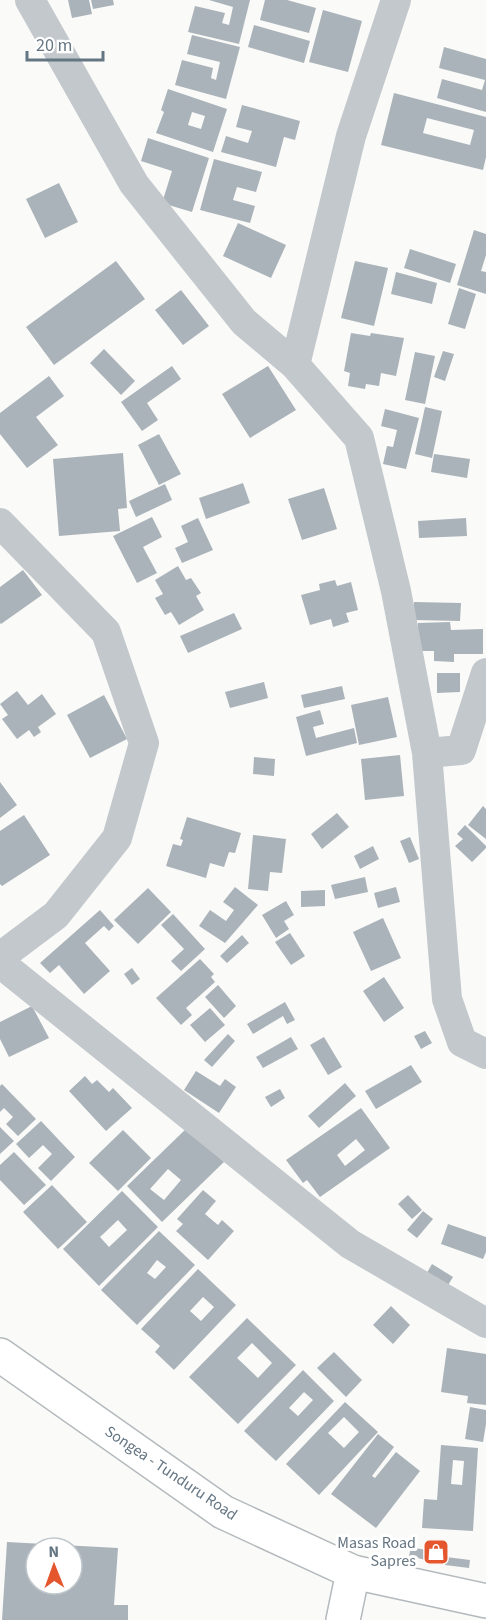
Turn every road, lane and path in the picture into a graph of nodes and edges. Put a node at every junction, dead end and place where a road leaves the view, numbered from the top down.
1 (30, 0) edge
2 (396, 0) edge
3 (295, 365) junction
4 (0, 523) edge
5 (486, 673) edge
6 (426, 753) junction
7 (0, 957) edge
8 (0, 963) edge
9 (486, 1054) edge
10 (486, 1323) edge
11 (0, 1355) edge
12 (353, 1572) junction
13 (486, 1601) edge
14 (343, 1620) edge

1 - 3 street
2 - 3 street
3 - 6 street
4 - 7 street
5 - 6 street
6 - 9 street
8 - 10 street
11 - 12 main road, Songea - Tunduru Road
12 - 13 main road, Songea - Tunduru Road
12 - 14 main road

